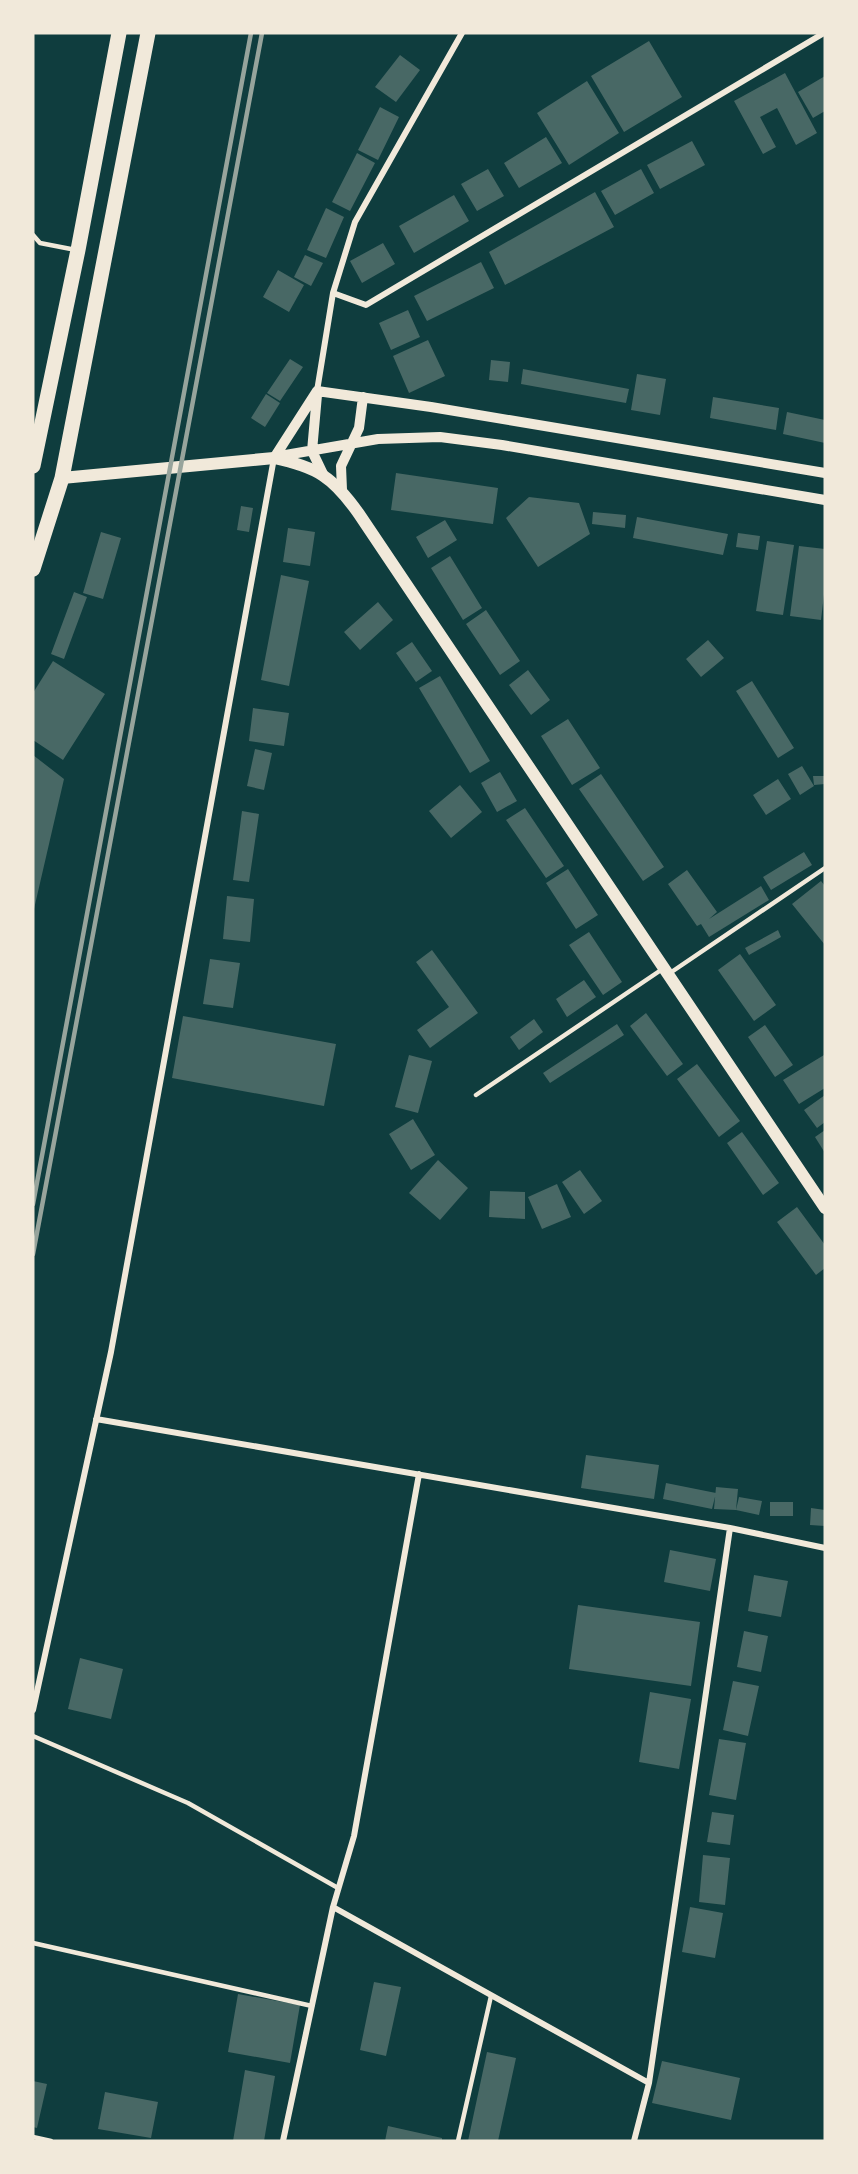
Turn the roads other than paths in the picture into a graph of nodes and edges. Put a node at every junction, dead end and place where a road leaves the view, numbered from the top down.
1 (118, 33) edge
2 (148, 33) edge
3 (462, 33) edge
4 (824, 33) edge
5 (33, 234) edge
6 (78, 250) junction
7 (333, 293) junction
8 (317, 391) junction
9 (363, 397) junction
10 (351, 444) junction
11 (312, 451) junction
12 (274, 458) junction
13 (33, 466) edge
14 (825, 473) edge
15 (323, 474) junction
16 (62, 478) junction
17 (342, 490) junction
18 (825, 500) edge
19 (33, 569) edge
20 (825, 868) edge
21 (666, 972) junction
22 (476, 1095) dead end
23 (825, 1208) edge
24 (96, 1419) junction
25 (419, 1474) junction
26 (730, 1528) junction
27 (825, 1548) edge
28 (33, 1710) edge
29 (33, 1737) edge
30 (338, 1888) junction
31 (333, 1907) junction
32 (33, 1942) edge
33 (491, 1996) junction
34 (312, 2006) junction
35 (648, 2084) junction
36 (33, 2137) edge
37 (51, 2141) edge
38 (283, 2141) edge
39 (458, 2141) edge
40 (634, 2141) edge

1 - 6 main road
2 - 16 main road
3 - 7 street
4 - 7 street
5 - 6 lane
6 - 13 main road
7 - 8 street
8 - 9 street
8 - 11 street
8 - 12 street
9 - 10 street
9 - 14 street
10 - 11 street
10 - 17 street
10 - 18 street
11 - 12 street
11 - 15 street
12 - 15 main road
12 - 16 main road
12 - 24 street
15 - 17 main road
16 - 19 main road
17 - 21 main road
20 - 21 lane
21 - 22 lane
21 - 23 main road
24 - 25 street
24 - 28 street
25 - 26 street
25 - 30 street
26 - 27 street
26 - 35 street
29 - 30 lane
30 - 31 street
31 - 33 street
31 - 34 street
32 - 34 lane
33 - 35 street
33 - 39 lane
34 - 38 street
35 - 40 street
36 - 37 lane

